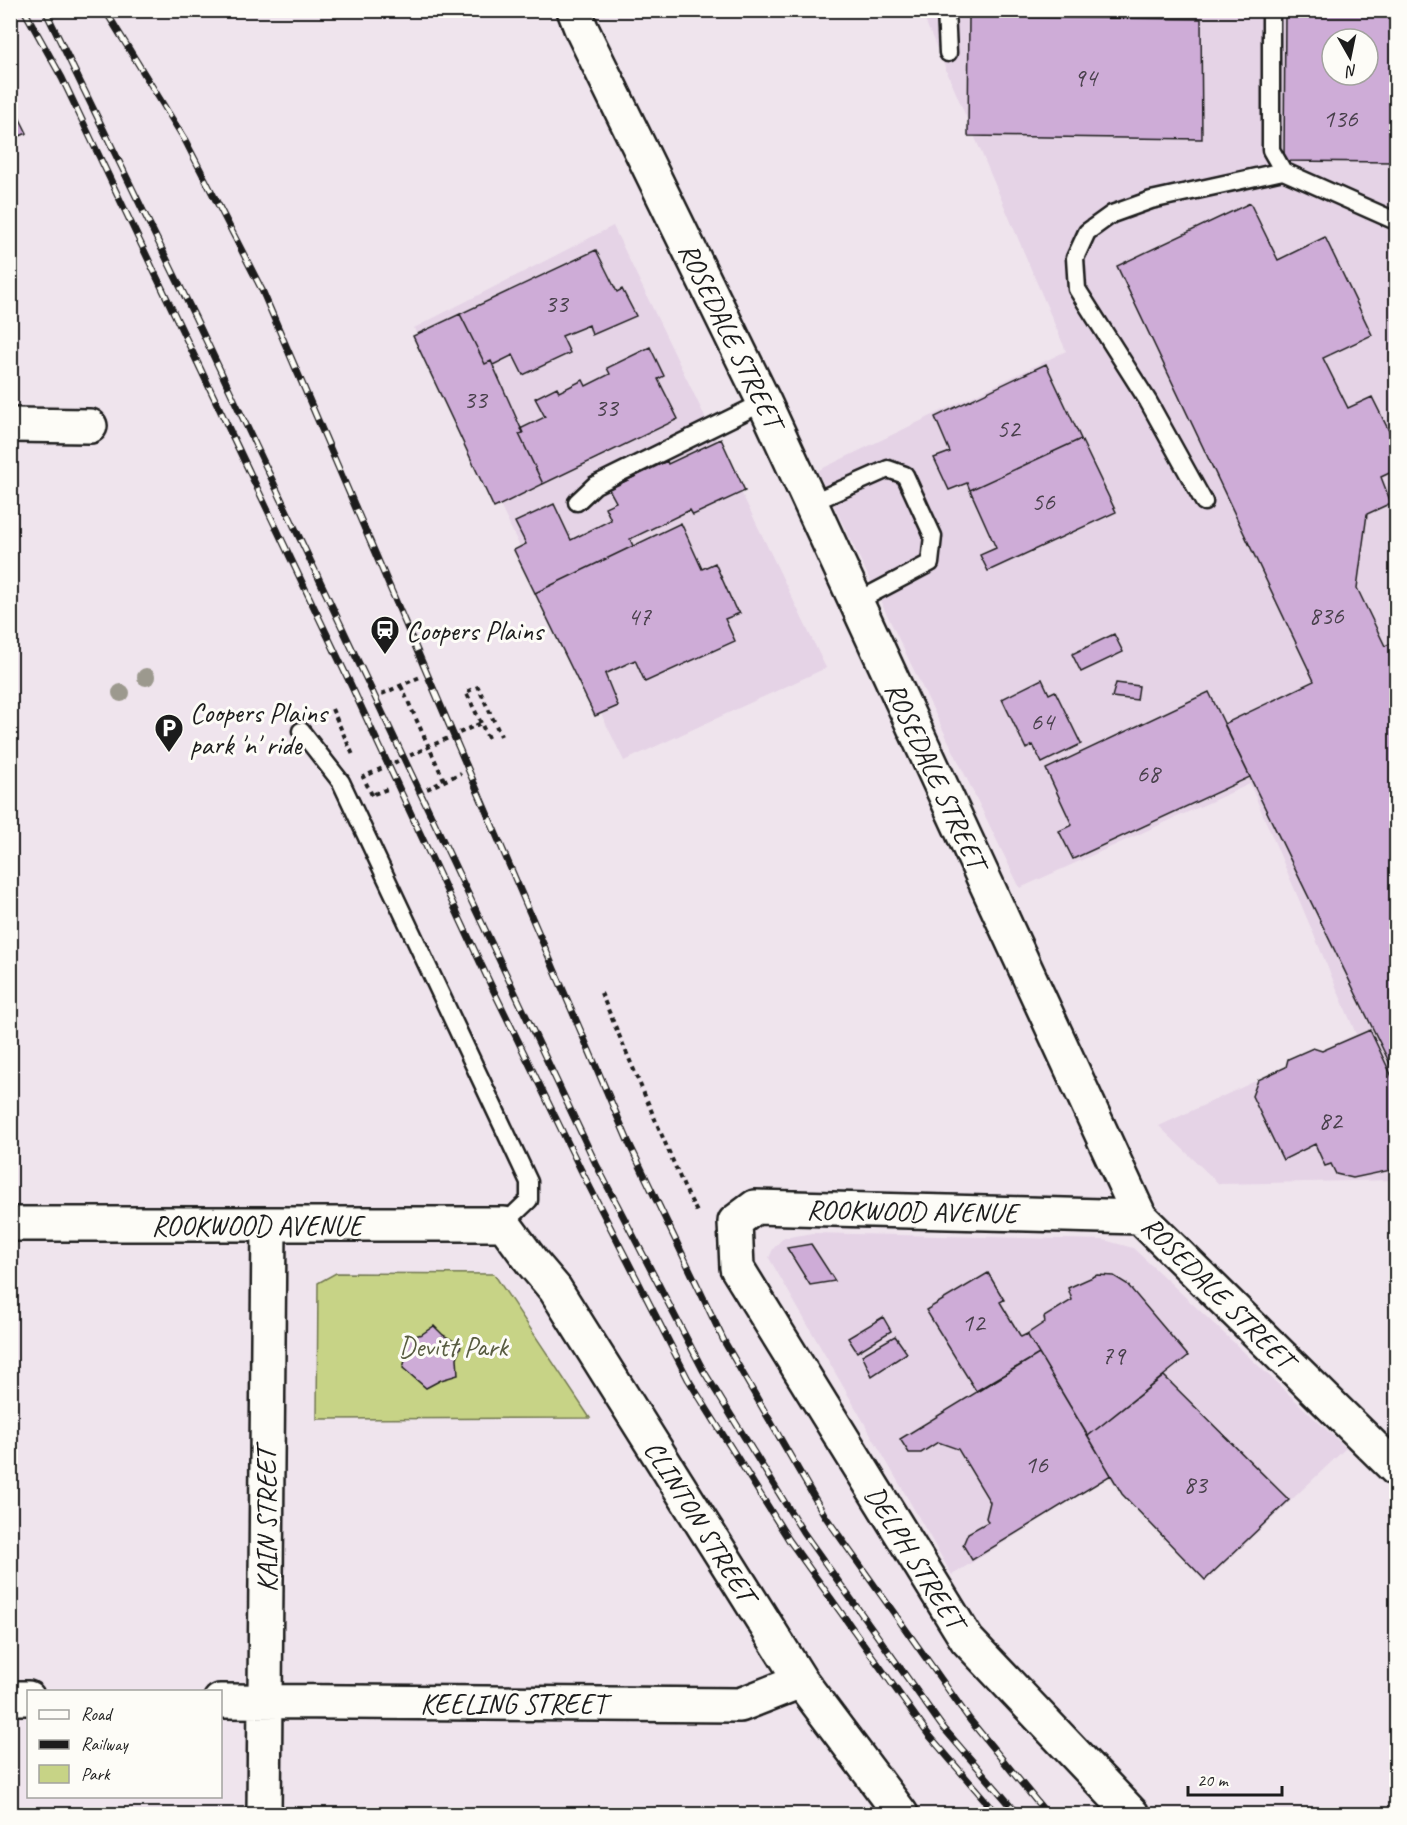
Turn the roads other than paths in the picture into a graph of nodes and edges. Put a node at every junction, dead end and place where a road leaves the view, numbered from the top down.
1 (574, 10) edge
2 (946, 10) edge
3 (1271, 10) edge
4 (948, 53) dead end
5 (1283, 171) junction
6 (1396, 219) edge
7 (764, 402) junction
8 (10, 425) edge
9 (90, 426) dead end
10 (577, 502) dead end
11 (1204, 502) dead end
12 (811, 503) junction
13 (856, 602) junction
14 (301, 731) dead end
15 (1140, 1217) junction
16 (10, 1224) edge
17 (504, 1224) junction
18 (269, 1225) junction
19 (737, 1268) joint
20 (1396, 1469) edge
21 (801, 1681) junction
22 (10, 1698) edge
23 (27, 1698) edge
24 (222, 1701) edge
25 (265, 1702) junction
26 (264, 1815) edge
27 (901, 1815) edge
28 (1132, 1815) edge

1 - 7 street, ROSEDALE STREET
2 - 4 lane
3 - 5 lane
5 - 6 lane
5 - 11 lane
7 - 10 lane
7 - 12 street, ROSEDALE STREET
8 - 9 street
12 - 13 street, ROSEDALE STREET
12 - 13 lane
13 - 15 street, ROSEDALE STREET
14 - 17 lane
15 - 19 street, ROOKWOOD AVENUE
15 - 20 street, ROSEDALE STREET
16 - 18 street, ROOKWOOD AVENUE
17 - 18 street, ROOKWOOD AVENUE
17 - 21 street, CLINTON STREET
18 - 25 street, KAIN STREET
19 - 28 street, DELPH STREET
21 - 25 street, KEELING STREET
21 - 27 street, CLINTON STREET
22 - 23 street
24 - 25 street, KEELING STREET
25 - 26 street, KAIN STREET

